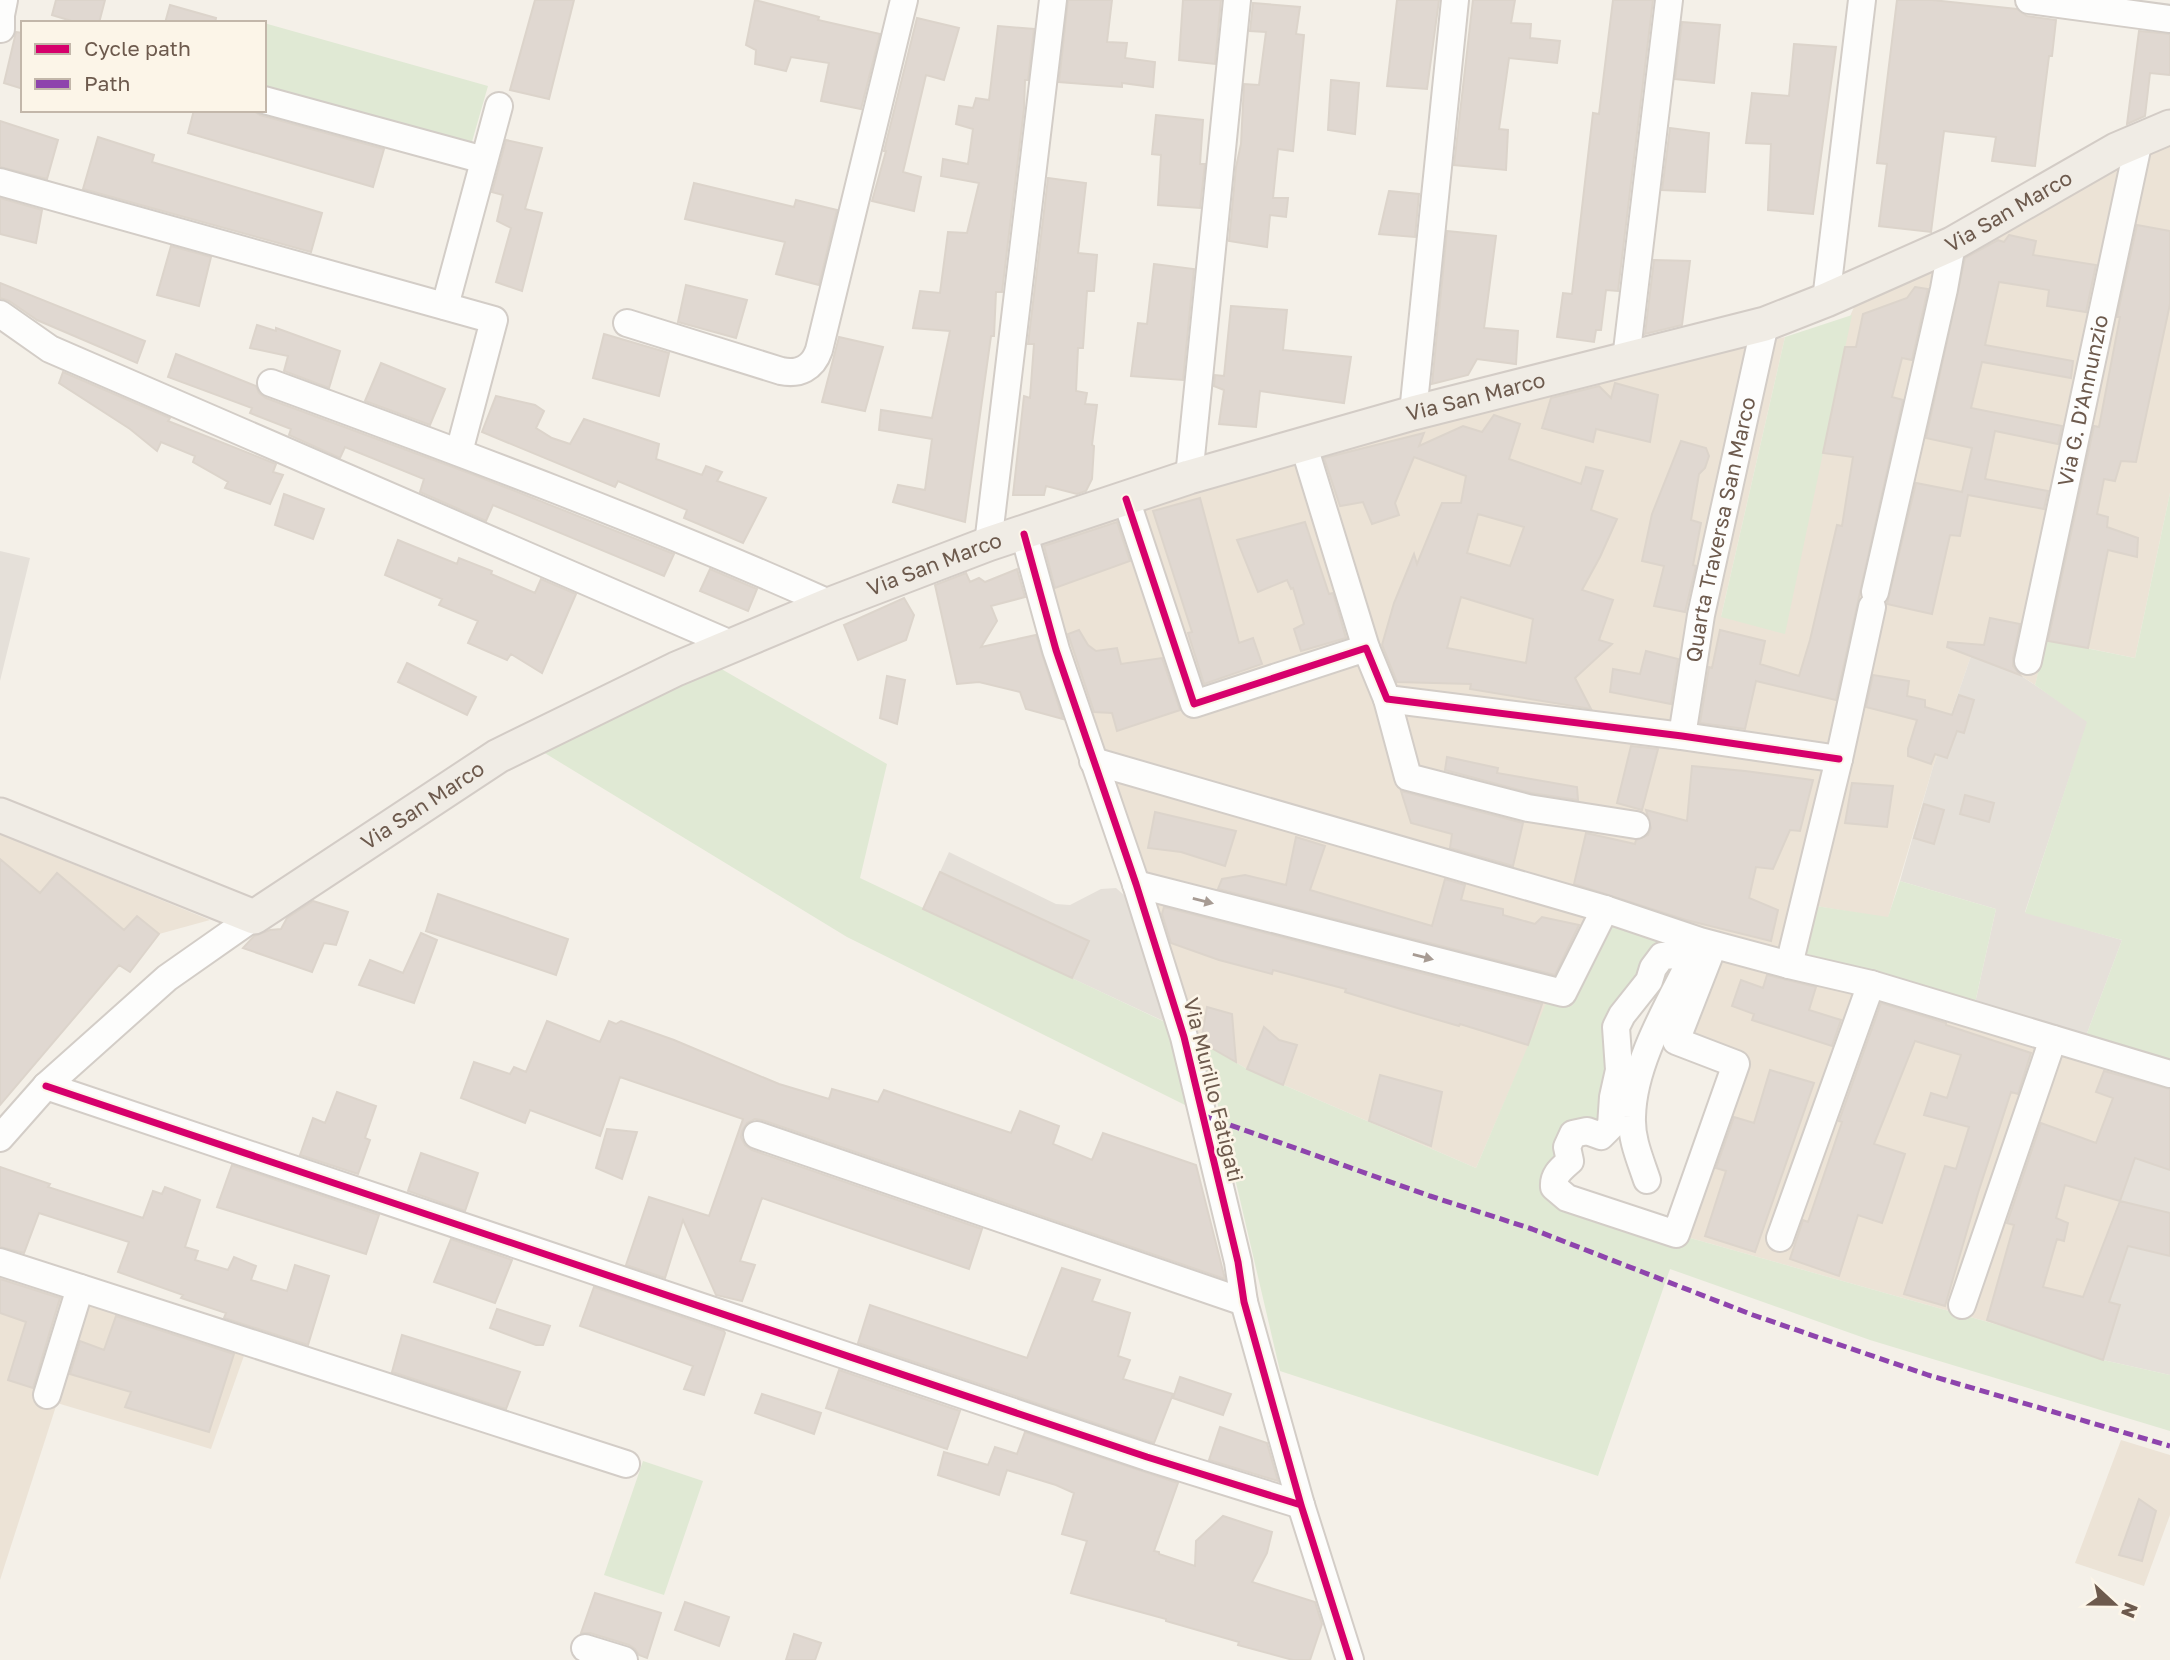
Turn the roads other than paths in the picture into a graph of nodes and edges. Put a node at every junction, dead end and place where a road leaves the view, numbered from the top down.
1 (4, 0) edge
2 (904, 0) edge
3 (1053, 0) edge
4 (1237, 0) edge
5 (1455, 0) edge
6 (1669, 0) edge
7 (1862, 0) edge
8 (2029, 0) edge
9 (2170, 19) edge
10 (8, 33) edge
11 (266, 101) edge
12 (499, 106) dead end
13 (2170, 127) edge
14 (2139, 140) junction
15 (484, 160) junction
16 (0, 182) edge
17 (1952, 244) junction
18 (1826, 300) junction
19 (444, 306) junction
20 (0, 314) edge
21 (627, 323) dead end
22 (1765, 324) junction
23 (1626, 359) junction
24 (271, 383) dead end
25 (1413, 412) junction
26 (1303, 443) junction
27 (459, 452) junction
28 (1189, 477) junction
29 (1126, 499) junction
30 (1024, 534) junction
31 (988, 544) junction
32 (831, 604) junction
33 (733, 645) junction
34 (1366, 648) junction
35 (2028, 661) dead end
36 (1387, 699) junction
37 (1682, 736) junction
38 (1839, 759) junction
39 (1093, 761) junction
40 (0, 815) edge
41 (1636, 825) dead end
42 (1136, 884) junction
43 (1605, 909) junction
44 (254, 917) junction
45 (1700, 941) junction
46 (1789, 965) junction
47 (1871, 984) junction
48 (2053, 1039) junction
49 (1736, 1064) joint
50 (2170, 1074) edge
51 (46, 1086) junction
52 (758, 1135) dead end
53 (0, 1138) edge
54 (1647, 1180) dead end
55 (1780, 1238) dead end
56 (0, 1262) edge
57 (80, 1288) junction
58 (1244, 1302) junction
59 (1962, 1305) dead end
60 (47, 1395) dead end
61 (626, 1464) dead end
62 (1301, 1505) junction
63 (585, 1648) dead end
64 (624, 1660) edge
65 (1350, 1660) edge

1 - 10 street
2 - 21 street
3 - 31 street
4 - 28 street
5 - 25 street
6 - 23 street
7 - 18 street
8 - 9 street
11 - 15 street
12 - 15 street
13 - 14 main road, Via San Marco
14 - 17 main road, Via San Marco
14 - 35 street, Via G. D'Annunzio
15 - 19 street
16 - 19 street
17 - 18 main road, Via San Marco
17 - 38 street
18 - 22 main road, Via San Marco
19 - 27 street
20 - 33 street
22 - 23 main road, Via San Marco
22 - 37 street, Quarta Traversa San Marco
23 - 25 main road, Via San Marco
24 - 27 street
25 - 26 main road, Via San Marco
26 - 28 main road, Via San Marco
26 - 34 street
27 - 32 street
28 - 29 main road, Via San Marco
29 - 30 main road, Via San Marco
29 - 34 street
30 - 31 main road, Via San Marco
30 - 39 street, Via Murillo Fatigati
31 - 32 main road, Via San Marco
32 - 33 main road, Via San Marco
33 - 44 main road, Via San Marco
34 - 36 street
36 - 37 street
36 - 41 street
37 - 38 street
38 - 46 street
39 - 42 street, Via Murillo Fatigati
39 - 43 street
40 - 44 main road
42 -> 43 street
42 - 58 street, Via Murillo Fatigati
43 - 45 street
44 - 51 street, Via San Marco
45 - 46 street
45 - 54 street
46 - 47 street
47 - 48 street
47 - 55 street
48 - 50 street
48 - 59 street
49 - 49 street
51 - 53 street, Via San Marco
51 - 62 street
52 - 58 street
56 - 57 street
57 - 60 street
57 - 61 street
58 - 62 street, Via Murillo Fatigati
62 - 65 street, Via Murillo Fatigati
63 - 64 street

